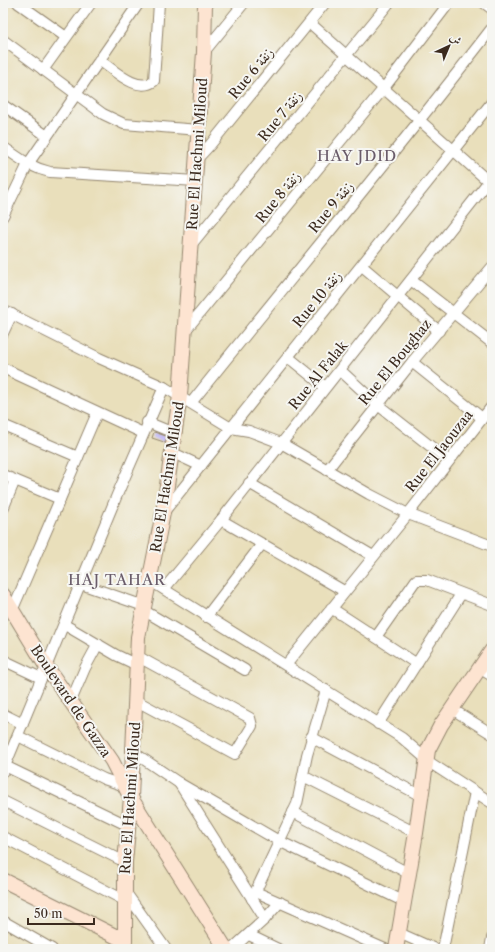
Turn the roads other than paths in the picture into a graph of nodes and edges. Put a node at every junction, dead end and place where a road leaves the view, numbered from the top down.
1 (18, 3) edge
2 (91, 3) edge
3 (139, 3) edge
4 (159, 3) edge
5 (205, 3) edge
6 (244, 3) edge
7 (326, 3) edge
8 (389, 3) edge
9 (449, 3) edge
10 (484, 3) edge
11 (32, 7) edge
12 (492, 10) edge
13 (310, 23) junction
14 (492, 28) edge
15 (66, 37) junction
16 (3, 40) edge
17 (204, 52) junction
18 (347, 55) junction
19 (99, 60) junction
20 (44, 70) junction
21 (384, 88) junction
22 (76, 92) junction
23 (492, 102) edge
24 (3, 105) edge
25 (420, 121) junction
26 (199, 130) junction
27 (47, 136) junction
28 (3, 147) edge
29 (454, 151) junction
30 (197, 159) junction
31 (28, 164) junction
32 (490, 179) edge
33 (196, 181) junction
34 (3, 216) edge
35 (191, 245) junction
36 (362, 266) junction
37 (490, 272) edge
38 (412, 280) junction
39 (398, 296) junction
40 (7, 312) edge
41 (453, 312) junction
42 (185, 331) junction
43 (438, 331) junction
44 (3, 333) edge
45 (492, 343) edge
46 (288, 357) junction
47 (412, 362) junction
48 (3, 368) edge
49 (340, 370) junction
50 (325, 386) junction
51 (164, 387) junction
52 (186, 400) junction
53 (378, 405) junction
54 (492, 406) edge
55 (97, 413) junction
56 (482, 418) junction
57 (148, 422) junction
58 (3, 425) edge
59 (231, 428) junction
60 (143, 433) junction
61 (176, 434) junction
62 (281, 443) junction
63 (173, 453) junction
64 (78, 457) junction
65 (448, 460) junction
66 (201, 466) junction
67 (327, 470) junction
68 (3, 475) edge
69 (15, 480) junction
70 (248, 483) junction
71 (60, 499) junction
72 (3, 509) edge
73 (163, 513) junction
74 (408, 514) junction
75 (221, 520) junction
76 (262, 544) junction
77 (492, 546) edge
78 (374, 556) junction
79 (149, 580) junction
80 (81, 584) junction
81 (164, 589) junction
82 (344, 591) junction
83 (461, 594) junction
84 (3, 595) edge
85 (492, 605) edge
86 (143, 608) junction
87 (331, 608) junction
88 (8, 609) edge
89 (206, 617) junction
90 (65, 625) junction
91 (376, 637) junction
92 (98, 644) junction
93 (492, 650) edge
94 (3, 660) edge
95 (137, 661) junction
96 (417, 664) junction
97 (286, 666) junction
98 (479, 668) junction
99 (245, 670) dead end
100 (44, 672) junction
101 (492, 676) edge
102 (326, 690) junction
103 (135, 700) junction
104 (71, 701) junction
105 (452, 709) junction
106 (3, 714) edge
107 (23, 724) junction
108 (378, 724) junction
109 (492, 734) edge
110 (18, 736) junction
111 (312, 737) junction
112 (133, 752) junction
113 (426, 758) junction
114 (4, 769) edge
115 (303, 776) junction
116 (179, 783) junction
117 (128, 792) junction
118 (475, 792) junction
119 (421, 796) junction
120 (3, 801) edge
121 (492, 803) edge
122 (293, 812) junction
123 (129, 826) junction
124 (416, 833) junction
125 (3, 837) edge
126 (279, 841) junction
127 (125, 862) junction
128 (408, 873) junction
129 (3, 880) edge
130 (124, 895) junction
131 (254, 896) junction
132 (403, 901) junction
133 (280, 902) junction
134 (265, 919) junction
135 (3, 921) edge
136 (399, 933) junction
137 (249, 935) junction
138 (492, 938) edge
139 (125, 945) edge
140 (52, 949) edge
141 (166, 949) edge
142 (226, 949) edge
143 (232, 949) edge
144 (278, 949) edge
145 (385, 949) edge
146 (396, 949) edge
147 (435, 949) edge
148 (443, 949) edge
149 (490, 949) edge

1 - 11 street
2 - 15 street
3 - 19 street
4 - 19 street
5 - 17 street, Rue El Hachmi Miloud
6 - 17 street
7 - 13 street, Rue 6 زنقة
8 - 18 street, Rue 7 زنقة
9 - 21 street, Rue 8 زنقة
10 - 12 street
11 - 15 street
13 - 18 street
13 - 30 street, Rue 6 زنقة
14 - 25 street, Rue 9 زنقة
15 - 20 street
16 - 20 street
17 - 26 street, Rue El Hachmi Miloud
18 - 21 street
18 - 35 street, Rue 7 زنقة
19 - 22 street
20 - 22 street
21 - 25 street
21 - 42 street, Rue 8 زنقة
22 - 26 street
22 - 27 street
23 - 29 street, Rue 10 زنقة
24 - 27 street
25 - 29 street
25 - 52 street, Rue 9 زنقة
26 - 30 street, Rue El Hachmi Miloud
27 - 31 street
28 - 31 street
29 - 32 street
29 - 36 street, Rue 10 زنقة
30 - 33 street, Rue El Hachmi Miloud
31 - 33 street
31 - 34 street
32 - 38 street, Rue Al Falak
33 - 35 street, Rue El Hachmi Miloud
35 - 42 street, Rue El Hachmi Miloud
36 - 39 street
36 - 46 street, Rue 10 زنقة
37 - 41 street, Rue El Boughaz
38 - 39 street, Rue Al Falak
38 - 41 street
39 - 43 street
39 - 49 street, Rue Al Falak
40 - 44 street
40 - 51 street
41 - 43 street, Rue El Boughaz
41 - 45 street
42 - 52 street, Rue El Hachmi Miloud
43 - 47 street, Rue El Boughaz
46 - 50 street
46 - 59 street, Rue 10 زنقة
47 - 53 street, Rue El Boughaz
47 - 56 street
48 - 55 street
49 - 50 street, Rue Al Falak
49 - 53 street
50 - 62 street, Rue Al Falak
51 - 52 street
51 - 57 street
52 - 59 street
52 - 61 street, Rue El Hachmi Miloud
53 - 65 street
53 - 67 street, Rue El Boughaz
54 - 56 street, Rue El Jaouzaa
55 - 60 street
55 - 64 street
56 - 65 street, Rue El Jaouzaa
57 - 60 street
57 - 61 street
58 - 64 street
59 - 62 street
59 - 66 street, Rue 10 زنقة
60 - 80 street
61 - 63 street, Rue El Hachmi Miloud
62 - 67 street
62 - 70 street, Rue Al Falak
63 - 66 street
63 - 73 street, Rue El Hachmi Miloud
64 - 71 street
65 - 74 street, Rue El Jaouzaa
66 - 73 street, Rue 10 زنقة
67 - 74 street
68 - 69 street
69 - 71 street
69 - 72 street
70 - 75 street, Rue Al Falak
70 - 78 street
71 - 88 street
73 - 79 street, Rue El Hachmi Miloud
74 - 77 street
74 - 78 street, Rue El Jaouzaa
75 - 76 street
75 - 81 street, Rue Al Falak
76 - 82 street
76 - 89 street
78 - 82 street, Rue El Jaouzaa
79 - 81 street
79 - 86 street, Rue El Hachmi Miloud
80 - 86 street
80 - 90 street
81 - 89 street
82 - 87 street, Rue El Jaouzaa
83 - 85 street
83 - 91 street
83 - 96 street
84 - 88 street, Boulevard de Gazza
86 - 95 street, Rue El Hachmi Miloud
86 - 99 street
87 - 91 street
87 - 97 street, Rue El Jaouzaa
88 - 100 street, Boulevard de Gazza
89 - 97 street
90 - 92 street
90 - 100 street
91 - 96 street
92 - 95 street
92 - 104 street
93 - 98 street
94 - 100 street
95 - 103 street, Rue El Hachmi Miloud
95 - 103 street
96 - 108 street
97 - 102 street
98 - 101 street
98 - 105 street
100 - 104 street, Boulevard de Gazza
100 - 107 street
102 - 108 street
102 - 111 street
103 - 112 street, Rue El Hachmi Miloud
104 - 117 street, Boulevard de Gazza
105 - 109 street
105 - 113 street
106 - 107 street
107 - 110 street
108 - 113 street
110 - 114 street
110 - 117 street
111 - 115 street
111 - 119 street
112 - 116 street
112 - 117 street, Rue El Hachmi Miloud
113 - 118 street
113 - 119 street
114 - 123 street
115 - 122 street
115 - 124 street
116 - 126 street
116 - 131 street
117 - 123 street, Rue El Hachmi Miloud
117 - 142 street, Boulevard de Gazza
118 - 121 street
118 - 148 street
119 - 124 street
120 - 127 street
122 - 126 street
122 - 128 street
123 - 127 street, Rue El Hachmi Miloud
124 - 128 street
125 - 130 street
126 - 131 street
126 - 132 street
127 - 130 street, Rue El Hachmi Miloud
128 - 132 street
129 - 139 street
130 - 139 street, Rue El Hachmi Miloud
130 - 141 street
131 - 133 street
131 - 134 street
132 - 136 street
133 - 134 street
133 - 145 street
134 - 137 street
135 - 140 street
136 - 146 street
136 - 147 street
137 - 143 street
137 - 144 street
138 - 149 street

